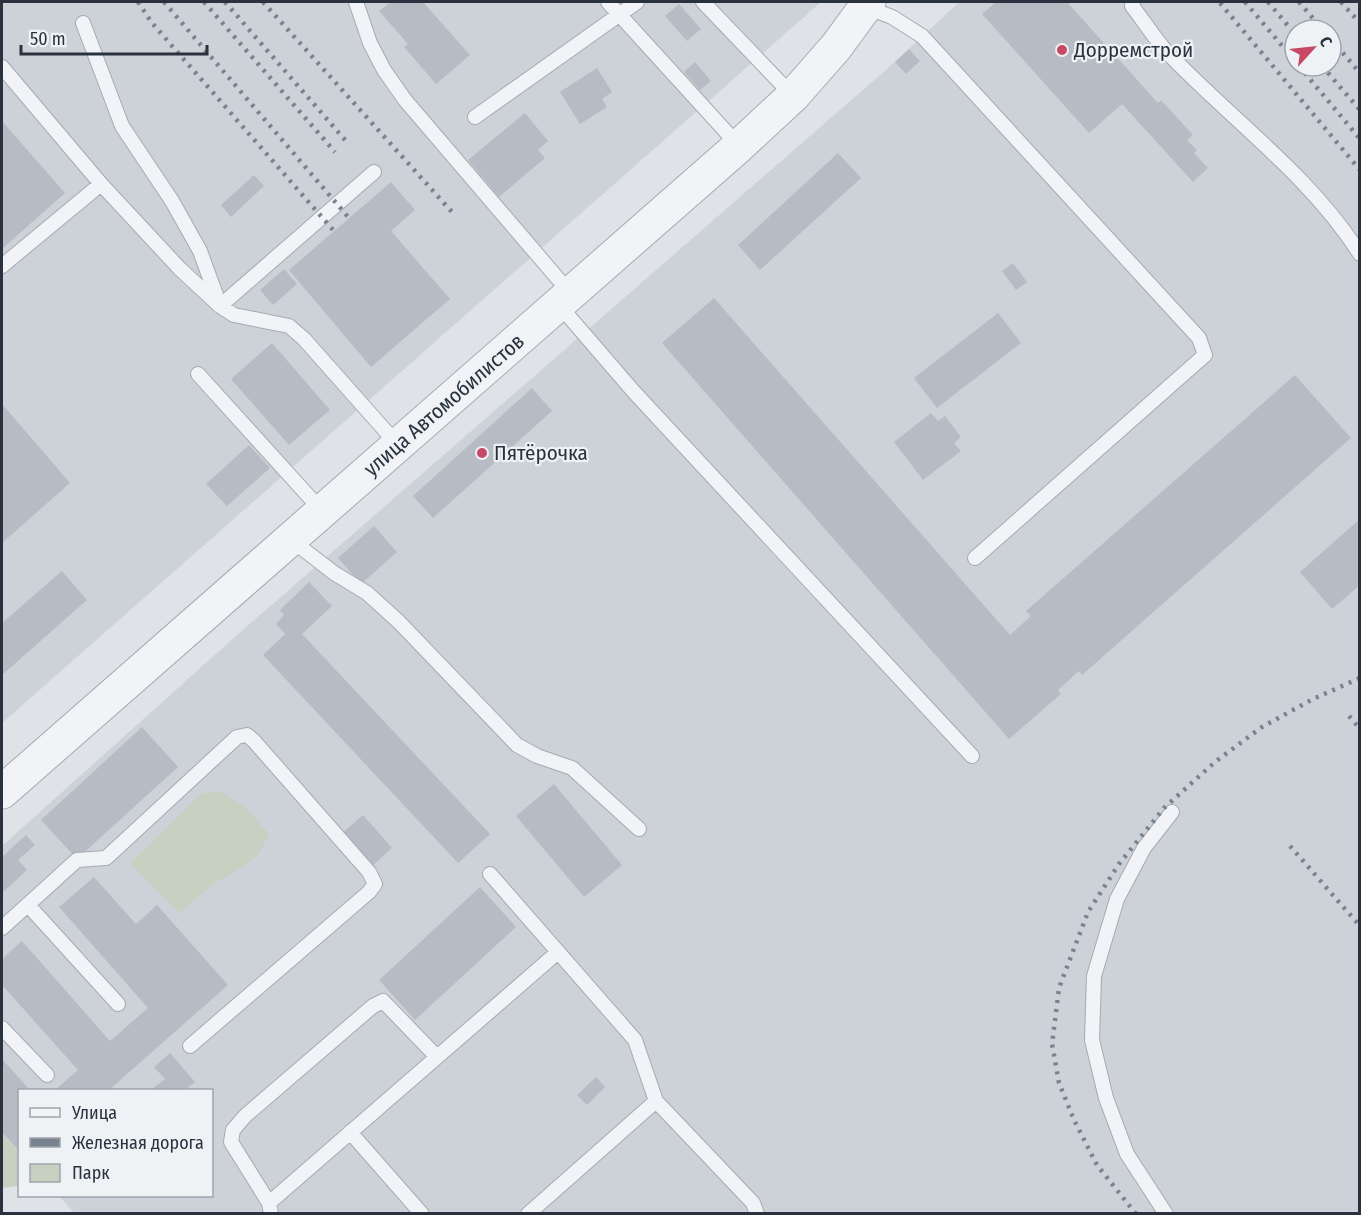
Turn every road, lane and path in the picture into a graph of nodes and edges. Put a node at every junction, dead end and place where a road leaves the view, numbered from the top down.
1 (356, 2) edge
2 (608, 2) edge
3 (637, 2) edge
4 (703, 2) edge
5 (1133, 2) edge
6 (867, 4) edge
7 (620, 14) junction
8 (83, 23) dead end
9 (2, 67) edge
10 (793, 96) junction
11 (475, 117) dead end
12 (739, 146) junction
13 (374, 172) dead end
14 (101, 184) junction
15 (1359, 254) edge
16 (2, 266) edge
17 (565, 299) junction
18 (220, 306) junction
19 (198, 374) dead end
20 (398, 445) junction
21 (322, 511) junction
22 (290, 539) junction
23 (975, 558) dead end
24 (972, 756) dead end
25 (2, 792) edge
26 (1172, 812) dead end
27 (639, 829) dead end
28 (490, 874) dead end
29 (28, 905) junction
30 (2, 928) edge
31 (558, 952) junction
32 (118, 1004) dead end
33 (2, 1028) edge
34 (190, 1046) dead end
35 (437, 1057) junction
36 (47, 1075) dead end
37 (656, 1101) junction
38 (350, 1132) junction
39 (270, 1208) edge
40 (422, 1214) edge
41 (528, 1214) edge
42 (757, 1214) edge
43 (1166, 1214) edge

1 - 17 lane
2 - 7 lane
3 - 7 lane
4 - 10 lane
5 - 15 lane
6 - 10 street, улица Автомобилистов
6 - 23 lane
7 - 11 lane
7 - 12 lane
8 - 18 lane
9 - 14 lane
10 - 12 street, улица Автомобилистов
12 - 17 street, улица Автомобилистов
13 - 18 lane
14 - 16 lane
14 - 18 lane
17 - 20 street, улица Автомобилистов
17 - 24 lane
18 - 20 lane
19 - 21 lane
20 - 21 street, улица Автомобилистов
21 - 22 street, улица Автомобилистов
22 - 25 street, улица Автомобилистов
22 - 27 lane
26 - 43 lane
28 - 31 lane
29 - 30 lane
29 - 32 lane
29 - 34 lane
31 - 35 lane
31 - 37 lane
33 - 36 lane
35 - 38 lane
35 - 39 lane
37 - 41 lane
37 - 42 lane
38 - 39 lane
38 - 40 lane

